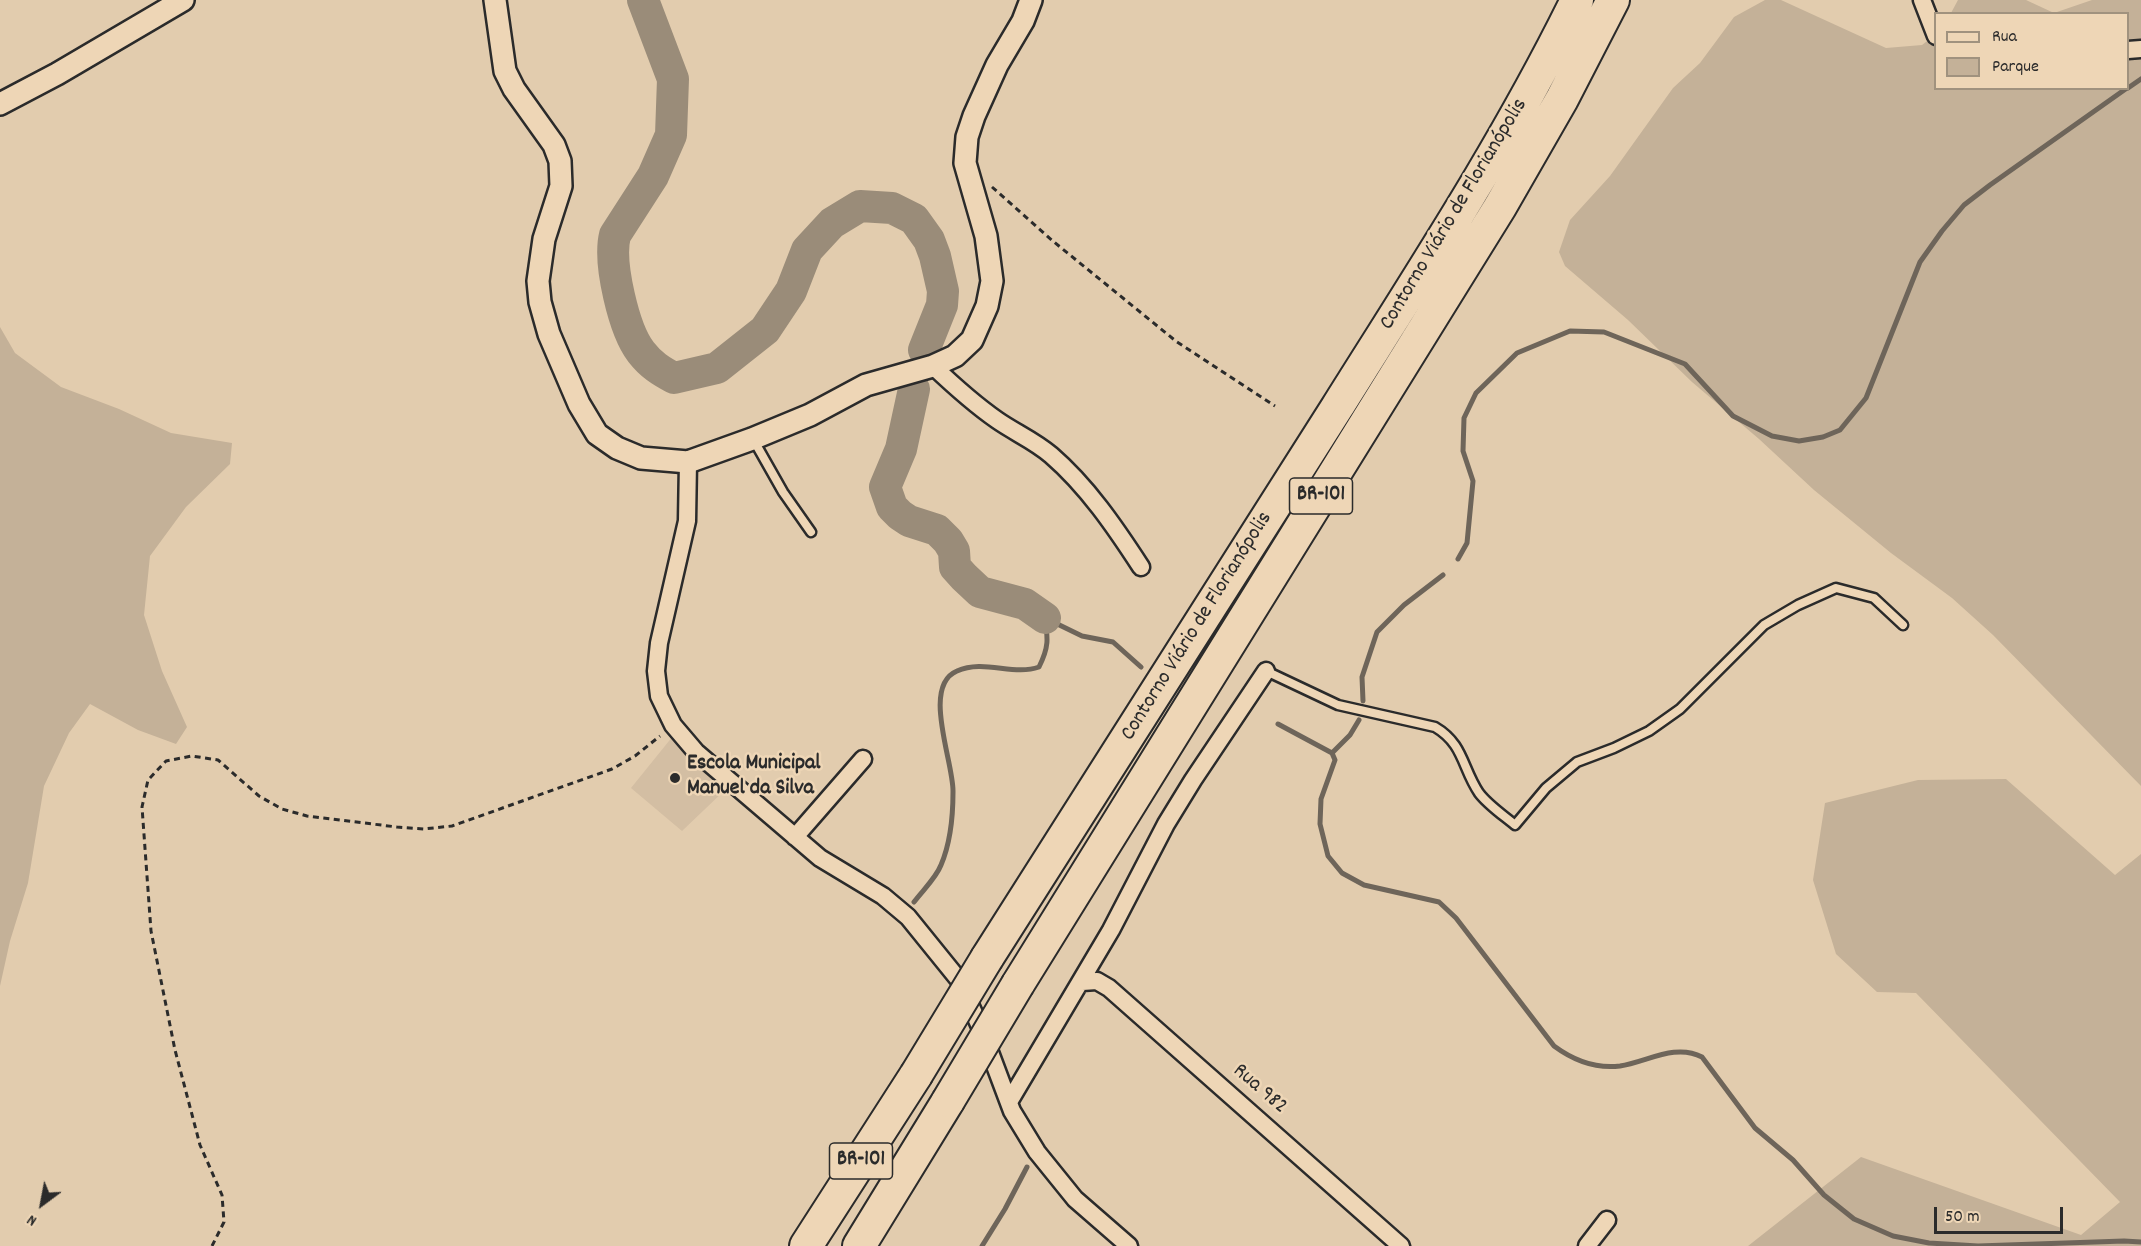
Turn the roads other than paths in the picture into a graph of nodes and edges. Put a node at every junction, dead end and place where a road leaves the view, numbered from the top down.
1 (183, 0) edge
2 (495, 0) edge
3 (1031, 0) edge
4 (1577, 0) edge
5 (1612, 0) edge
6 (1922, 0) edge
7 (1934, 33) edge
8 (0, 104) edge
9 (933, 366) junction
10 (752, 439) junction
11 (688, 462) junction
12 (811, 532) dead end
13 (1142, 567) dead end
14 (1903, 625) dead end
15 (1266, 671) joint
16 (863, 759) dead end
17 (795, 837) junction
18 (1082, 982) junction
19 (1009, 1102) junction
20 (1607, 1220) dead end
21 (806, 1246) edge
22 (859, 1246) edge
23 (1129, 1246) edge
24 (1401, 1246) edge
25 (1587, 1246) edge

1 - 8 street
2 - 11 street
3 - 9 street
4 - 21 highway, Contorno Viário de Florianópolis / BR-101, bridge
5 - 22 highway, Contorno Viário de Florianópolis / BR-101, bridge
6 - 7 street
9 - 10 street
9 - 13 street
10 - 11 street
10 - 12 lane
11 - 17 street
14 - 15 lane
15 - 18 street
16 - 17 street
17 - 19 street
18 - 19 street
18 - 24 street, Rua 982
19 - 23 street
20 - 25 street

